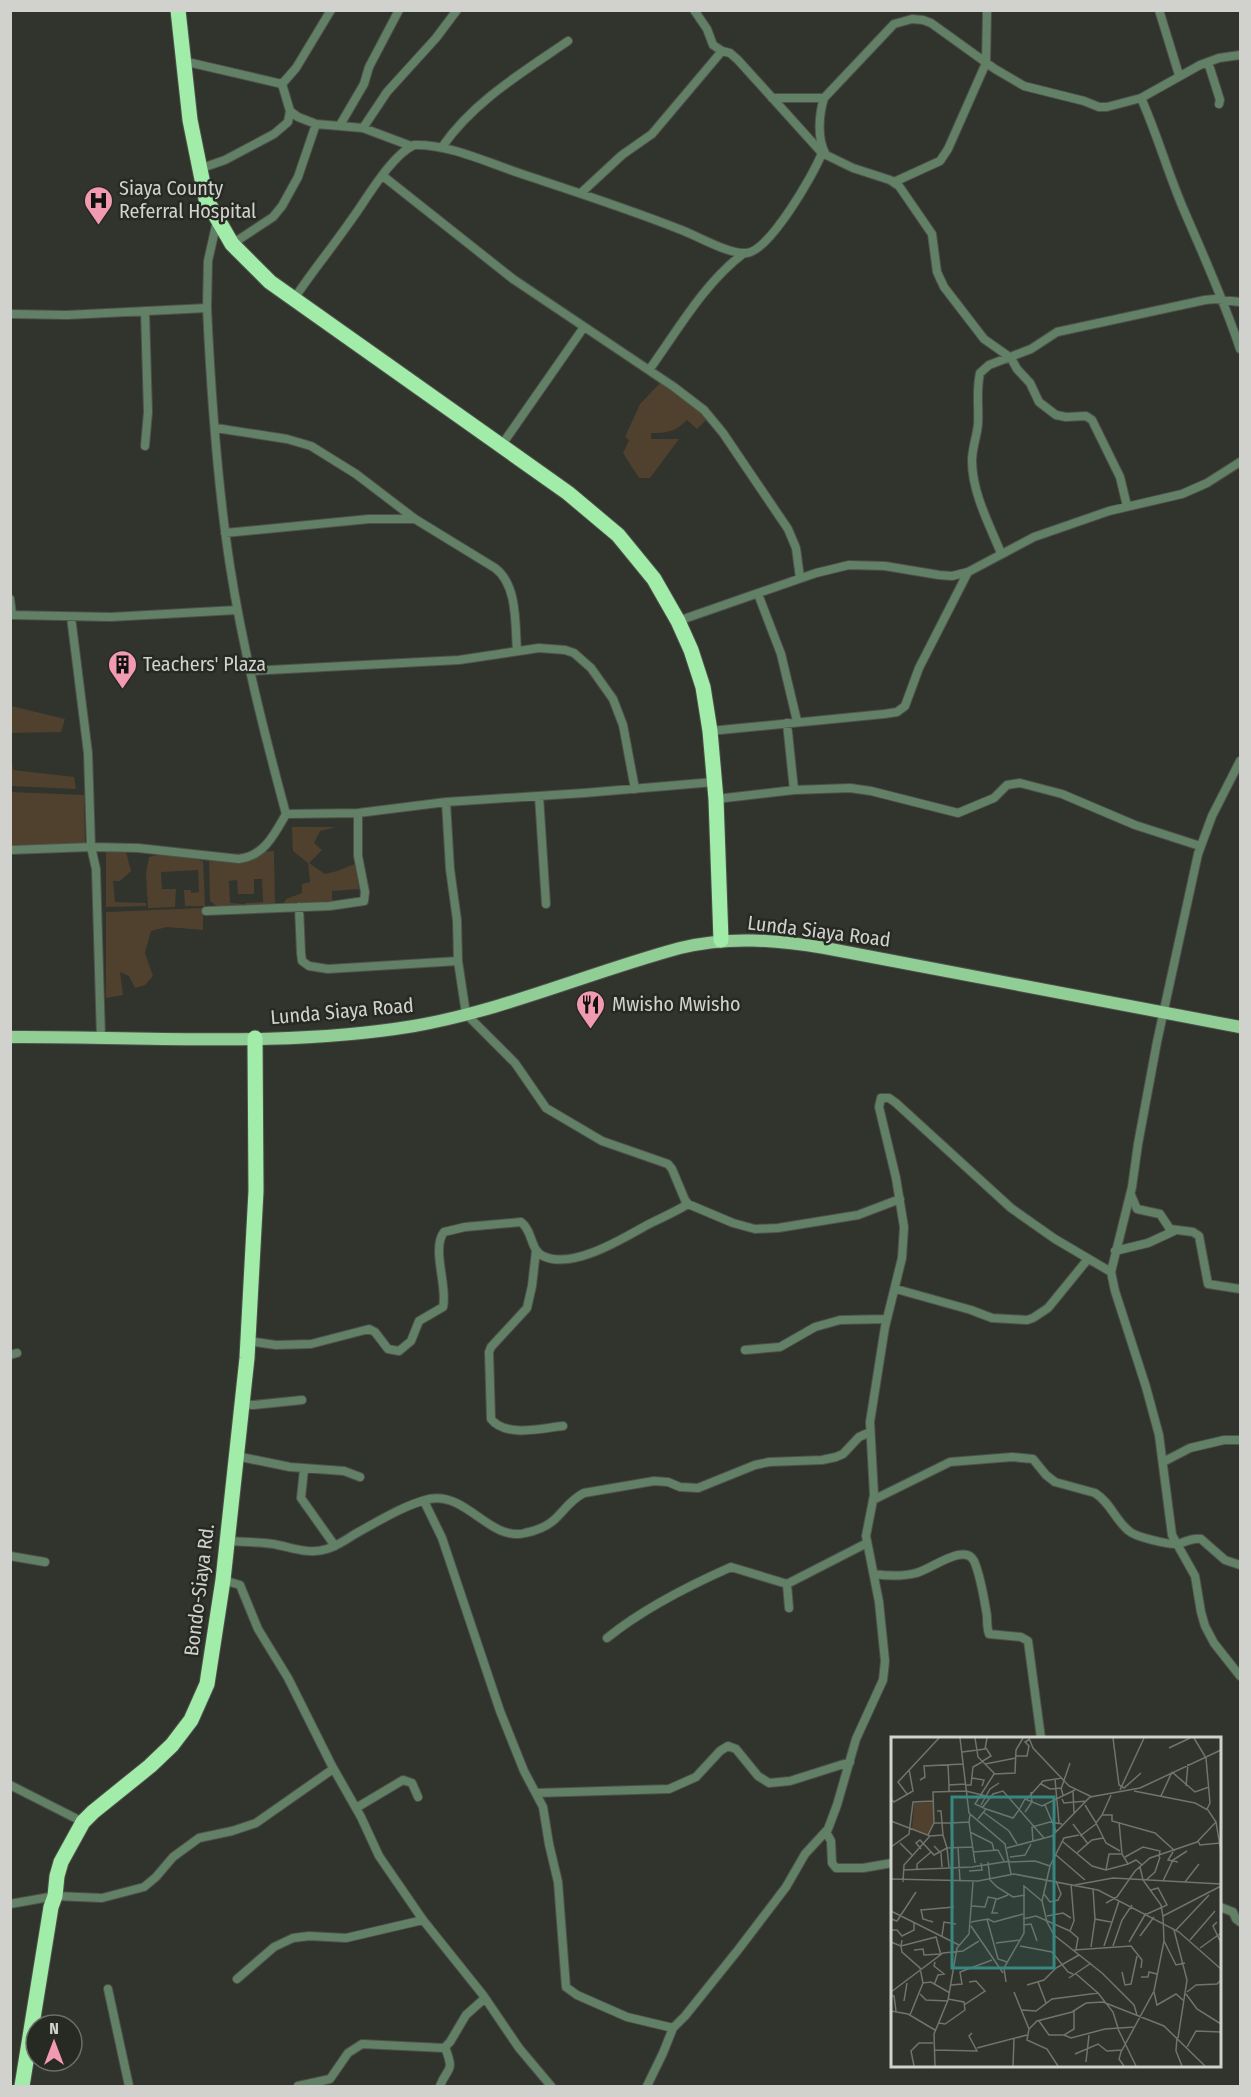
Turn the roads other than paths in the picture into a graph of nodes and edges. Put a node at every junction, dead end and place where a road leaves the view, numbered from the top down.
1 (178, 10) edge
2 (331, 10) edge
3 (399, 10) edge
4 (458, 10) edge
5 (694, 10) edge
6 (987, 10) edge
7 (1159, 10) edge
8 (921, 15) edge
9 (568, 41) dead end
10 (722, 51) junction
11 (1240, 55) edge
12 (183, 61) junction
13 (1208, 62) junction
14 (986, 63) junction
15 (1179, 75) junction
16 (282, 84) junction
17 (772, 98) junction
18 (824, 98) junction
19 (1141, 98) junction
20 (1219, 104) dead end
21 (290, 111) junction
22 (316, 124) junction
23 (340, 125) junction
24 (363, 128) junction
25 (411, 146) junction
26 (442, 147) junction
27 (824, 154) junction
28 (199, 169) junction
29 (383, 176) junction
30 (894, 182) junction
31 (581, 193) junction
32 (218, 220) junction
33 (232, 244) junction
34 (744, 253) junction
35 (294, 299) junction
36 (1223, 300) junction
37 (1240, 302) edge
38 (207, 308) junction
39 (145, 311) junction
40 (10, 314) edge
41 (584, 327) junction
42 (1240, 349) edge
43 (1011, 358) junction
44 (649, 370) junction
45 (216, 428) junction
46 (145, 446) dead end
47 (501, 446) junction
48 (1240, 462) edge
49 (1127, 506) junction
50 (415, 519) junction
51 (225, 533) junction
52 (1000, 553) junction
53 (968, 572) junction
54 (800, 578) junction
55 (758, 594) junction
56 (10, 599) edge
57 (237, 610) junction
58 (11, 615) edge
59 (71, 617) junction
60 (678, 621) junction
61 (517, 651) junction
62 (250, 671) junction
63 (797, 721) junction
64 (787, 723) junction
65 (710, 731) junction
66 (1240, 761) edge
67 (714, 782) junction
68 (635, 789) junction
69 (794, 790) junction
70 (539, 796) junction
71 (716, 799) junction
72 (446, 802) junction
73 (358, 813) junction
74 (286, 814) junction
75 (1200, 846) junction
76 (91, 847) junction
77 (10, 850) edge
78 (546, 904) dead end
79 (299, 907) junction
80 (206, 911) dead end
81 (721, 940) junction
82 (458, 961) junction
83 (1163, 1012) junction
84 (466, 1014) junction
85 (1240, 1027) edge
86 (10, 1037) edge
87 (101, 1038) junction
88 (255, 1038) junction
89 (1130, 1192) junction
90 (900, 1199) junction
91 (688, 1204) junction
92 (1174, 1231) junction
93 (536, 1251) junction
94 (1115, 1251) junction
95 (1088, 1259) junction
96 (1111, 1272) junction
97 (1240, 1288) edge
98 (896, 1289) junction
99 (887, 1318) junction
100 (248, 1341) junction
101 (745, 1350) dead end
102 (302, 1400) dead end
103 (242, 1404) junction
104 (563, 1426) dead end
105 (870, 1432) junction
106 (1240, 1440) edge
107 (236, 1456) junction
108 (1163, 1462) junction
109 (304, 1469) junction
110 (360, 1477) dead end
111 (873, 1500) junction
112 (424, 1501) junction
113 (227, 1541) junction
114 (867, 1543) junction
115 (1176, 1545) junction
116 (335, 1546) junction
117 (10, 1556) edge
118 (45, 1562) dead end
119 (1240, 1565) edge
120 (874, 1574) junction
121 (223, 1580) junction
122 (787, 1584) junction
123 (789, 1608) dead end
124 (607, 1638) dead end
125 (1240, 1676) edge
126 (1041, 1737) edge
127 (850, 1762) junction
128 (333, 1769) junction
129 (10, 1785) edge
130 (536, 1793) junction
131 (418, 1797) dead end
132 (356, 1808) junction
133 (83, 1822) junction
134 (826, 1832) junction
135 (891, 1863) edge
136 (55, 1896) junction
137 (10, 1904) edge
138 (1221, 1907) edge
139 (423, 1920) junction
140 (1240, 1922) edge
141 (237, 1979) dead end
142 (108, 1989) dead end
143 (485, 1998) junction
144 (673, 2028) junction
145 (445, 2047) junction
146 (22, 2086) edge
147 (129, 2086) edge
148 (298, 2086) edge
149 (440, 2086) edge
150 (551, 2086) edge
151 (647, 2086) edge

1 - 12 highway
2 - 16 street
3 - 23 street
4 - 24 street
5 - 10 street
6 - 14 street
7 - 15 street
8 - 14 street
8 - 18 street
9 - 26 street
10 - 17 street
10 - 31 street
11 - 13 street
12 - 16 street
12 - 28 highway
13 - 15 street
13 - 20 street
14 - 19 street
14 - 30 street
15 - 19 street
16 - 21 street
17 - 18 street
17 - 27 street
18 - 27 street
19 - 36 street
21 - 22 street
21 - 28 street
22 - 23 street
22 - 33 street
23 - 24 street
24 - 25 street
25 - 26 street
25 - 29 street
26 - 31 street
27 - 30 street
27 - 34 street
28 - 32 highway
29 - 35 street
29 - 41 street
30 - 43 street
31 - 34 street
32 - 33 highway
32 - 38 street
33 - 35 highway
34 - 44 street
35 - 47 highway
36 - 37 street
36 - 42 street
36 - 43 street
38 - 39 street
38 - 45 street
39 - 40 street
39 - 46 street
41 - 44 street
41 - 47 street
43 - 49 street
43 - 52 street
44 - 54 street
45 - 50 street
45 - 51 street
47 - 60 highway
48 - 49 street
49 - 52 street
50 - 51 street
50 - 61 street
51 - 57 street
52 - 53 street
53 - 54 street
53 - 63 street
54 - 55 street
55 - 60 street
55 - 63 street
56 - 58 street
57 - 59 street
57 - 62 street
58 - 59 street
59 - 76 street
60 - 65 highway
61 - 62 street
61 - 68 street
62 - 74 street
63 - 64 street
64 - 65 street
64 - 69 street
65 - 67 highway
66 - 75 street
67 - 68 street
67 - 71 highway
68 - 70 street
69 - 71 street
69 - 75 street
70 - 72 street
70 - 78 street
71 - 81 highway
72 - 73 street
72 - 82 street
73 - 74 street
73 - 79 street
74 - 76 street
75 - 83 street
76 - 77 street
76 - 87 street
79 - 80 street
79 - 82 street
81 - 83 main road, Lunda Siaya Road
81 - 84 main road, Lunda Siaya Road
82 - 84 street
83 - 85 main road, Lunda Siaya Road
83 - 89 street
84 - 88 main road, Lunda Siaya Road
84 - 91 street
86 - 87 main road, Lunda Siaya Road
87 - 88 main road, Lunda Siaya Road
88 - 100 highway, Bondo-Siaya Rd.
89 - 92 street
89 - 94 street
90 - 91 street
90 - 95 street
90 - 98 street
91 - 93 street
92 - 94 street
92 - 97 street
93 - 100 street
93 - 104 street
94 - 96 street
95 - 96 street
95 - 98 street
96 - 108 street
98 - 99 street
99 - 101 street
99 - 105 street
100 - 103 highway, Bondo-Siaya Rd.
102 - 103 street
103 - 107 highway, Bondo-Siaya Rd.
105 - 111 street
105 - 112 street
106 - 108 street
107 - 109 street
107 - 113 highway, Bondo-Siaya Rd.
108 - 115 street
109 - 110 street
109 - 116 street
111 - 114 street
111 - 115 street
112 - 116 street
112 - 130 street
113 - 116 street
113 - 121 highway, Bondo-Siaya Rd.
114 - 120 street
114 - 122 street
115 - 119 street
115 - 125 street
117 - 118 street
120 - 126 street
120 - 127 street
121 - 128 street
121 - 133 highway, Bondo-Siaya Rd.
122 - 123 street
122 - 124 street
127 - 130 street
127 - 134 street
128 - 132 street
128 - 136 street
129 - 133 street
130 - 144 street
131 - 132 street
132 - 139 street
133 - 136 highway, Bondo-Siaya Rd.
134 - 135 street
134 - 144 street
136 - 137 street
136 - 146 highway, Bondo-Siaya Rd.
138 - 140 street
139 - 141 street
139 - 143 street
142 - 147 street
143 - 145 street
143 - 150 street
144 - 151 street
145 - 148 street
145 - 149 street

